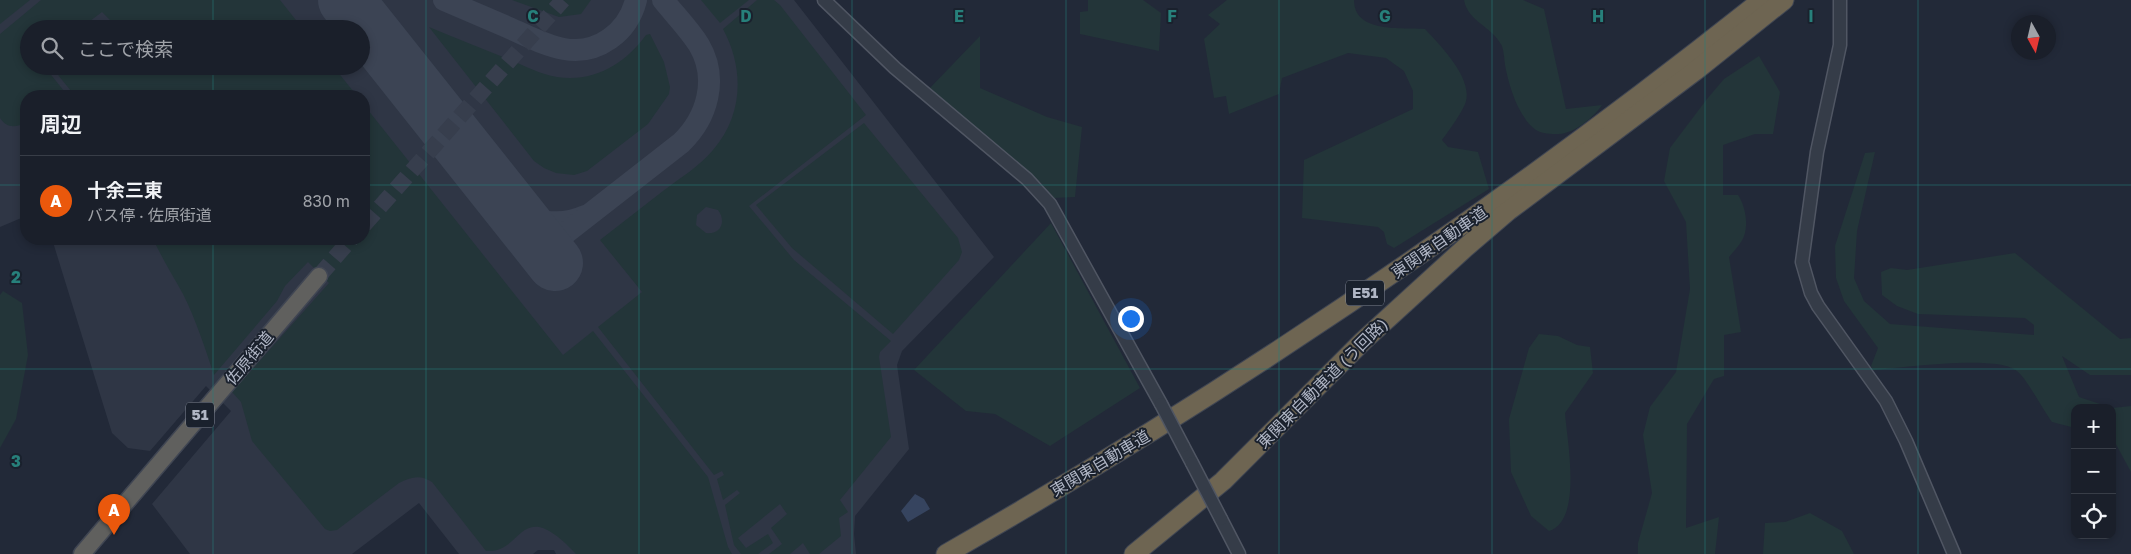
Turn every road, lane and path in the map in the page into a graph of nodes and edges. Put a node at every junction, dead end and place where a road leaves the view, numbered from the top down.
1 (824, 0) edge
2 (1762, 0) edge
3 (1784, 0) edge
4 (1840, 0) edge
5 (1508, 211) joint
6 (318, 276) tunnel mouth
7 (82, 554) edge
8 (946, 554) edge
9 (1134, 554) edge
10 (1239, 554) edge
11 (1954, 554) edge

1 - 10 street, bridge
2 - 8 highway, 東関東自動車道 / E51
3 - 5 highway, 東関東自動車道 / E51
4 - 11 street
5 - 9 highway, 東関東自動車道 (う回路) / E51
6 - 7 highway, 佐原街道 / 51

